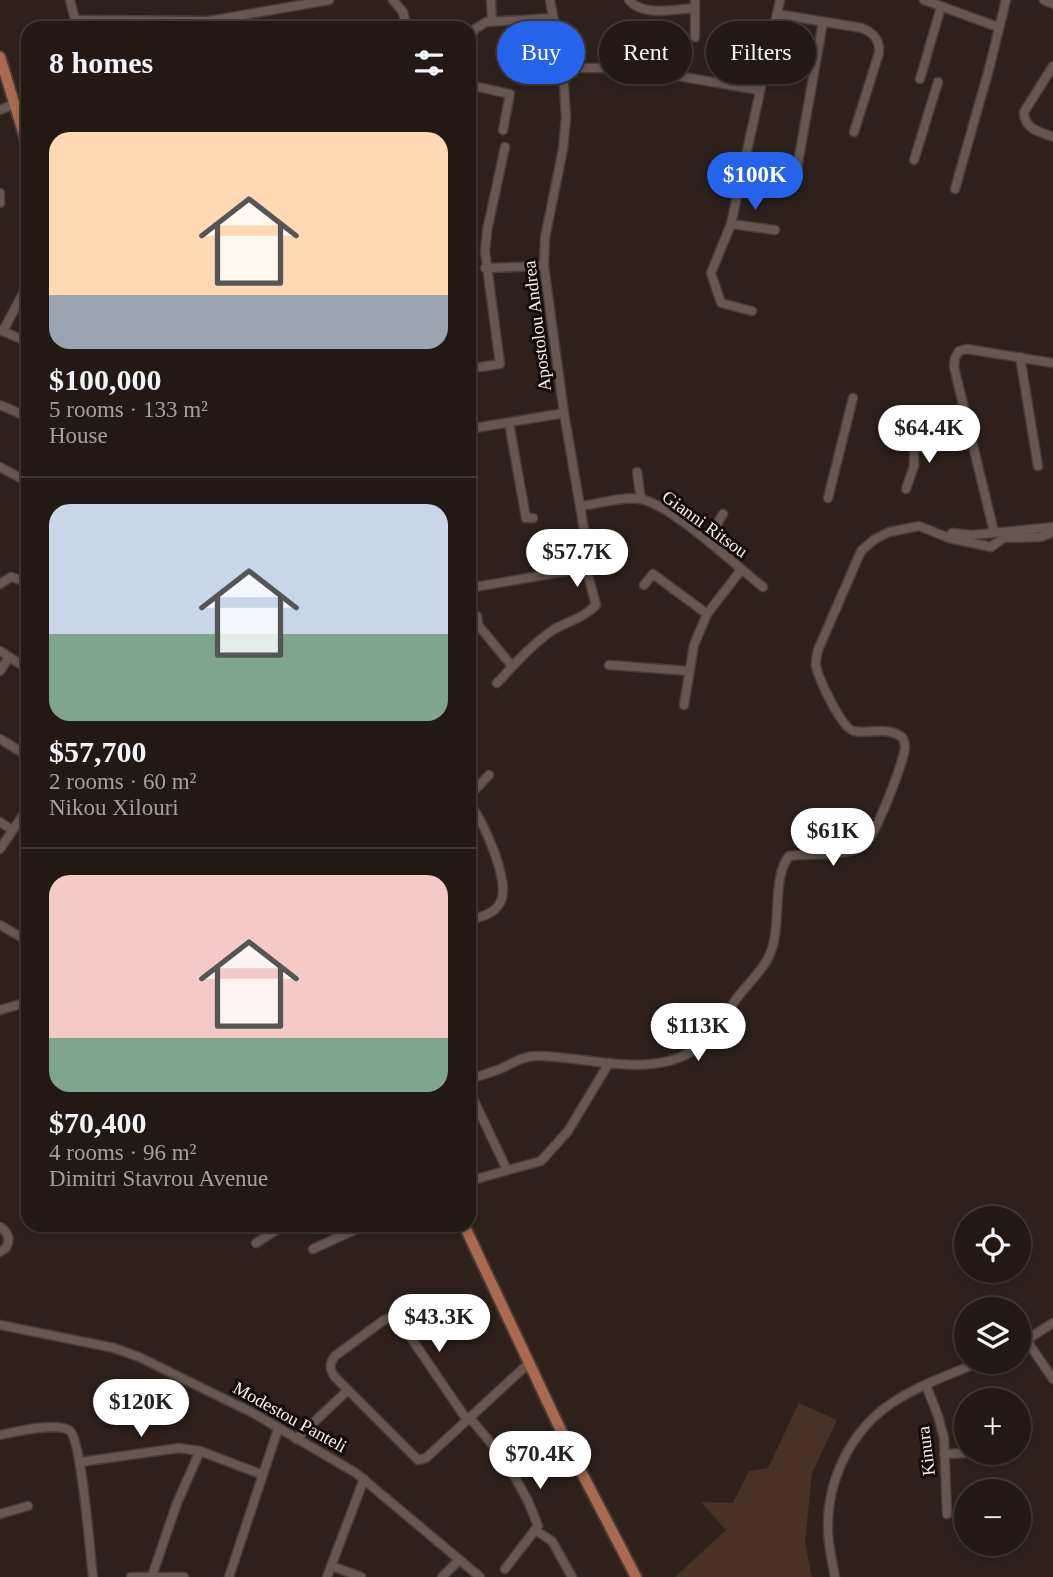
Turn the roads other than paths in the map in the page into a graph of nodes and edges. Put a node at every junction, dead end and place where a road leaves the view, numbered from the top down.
1 (70, 0) edge
2 (329, 0) edge
3 (393, 0) edge
4 (491, 0) edge
5 (550, 0) edge
6 (629, 0) edge
7 (779, 0) edge
8 (924, 0) edge
9 (1006, 0) edge
10 (295, 3) edge
11 (695, 4) edge
12 (946, 5) edge
13 (777, 14) junction
14 (553, 18) junction
15 (75, 21) edge
16 (221, 21) edge
17 (405, 21) edge
18 (492, 21) junction
19 (554, 21) edge
20 (823, 22) junction
21 (998, 27) junction
22 (476, 29) edge
23 (695, 37) dead end
24 (0, 57) edge
25 (1053, 66) edge
26 (585, 68) edge
27 (920, 79) dead end
28 (938, 82) dead end
29 (564, 84) edge
30 (476, 87) edge
31 (759, 90) junction
32 (13, 104) junction
33 (0, 110) edge
34 (21, 127) edge
35 (503, 131) dead end
36 (854, 132) dead end
37 (1053, 137) edge
38 (505, 147) dead end
39 (914, 160) dead end
40 (796, 174) dead end
41 (955, 189) dead end
42 (0, 193) edge
43 (0, 203) edge
44 (731, 224) junction
45 (775, 230) dead end
46 (544, 266) junction
47 (485, 268) junction
48 (21, 296) edge
49 (752, 311) dead end
50 (1, 330) edge
51 (21, 339) edge
52 (1020, 357) junction
53 (1053, 363) edge
54 (480, 367) dead end
55 (853, 398) dead end
56 (0, 405) edge
57 (21, 413) edge
58 (564, 413) junction
59 (509, 422) junction
60 (476, 428) edge
61 (914, 436) dead end
62 (1038, 466) dead end
63 (0, 467) edge
64 (637, 472) dead end
65 (21, 478) edge
66 (906, 489) dead end
67 (828, 498) dead end
68 (640, 499) junction
69 (580, 506) junction
70 (723, 514) dead end
71 (533, 517) dead end
72 (1053, 530) edge
73 (952, 533) dead end
74 (994, 533) junction
75 (1008, 535) junction
76 (707, 540) junction
77 (585, 564) junction
78 (741, 569) junction
79 (21, 580) edge
80 (0, 584) edge
81 (644, 585) dead end
82 (476, 587) edge
83 (764, 587) dead end
84 (707, 614) junction
85 (477, 616) dead end
86 (0, 651) edge
87 (9, 657) junction
88 (21, 665) edge
89 (609, 665) dead end
90 (512, 666) junction
91 (0, 671) edge
92 (690, 671) junction
93 (497, 683) dead end
94 (684, 705) dead end
95 (0, 739) edge
96 (21, 752) edge
97 (489, 775) dead end
98 (476, 789) edge
99 (476, 815) edge
100 (21, 817) edge
101 (0, 822) edge
102 (12, 830) junction
103 (0, 849) edge
104 (476, 918) edge
105 (0, 925) edge
106 (21, 937) edge
107 (21, 1004) edge
108 (0, 1010) edge
109 (609, 1063) junction
110 (476, 1077) edge
111 (476, 1105) edge
112 (507, 1170) junction
113 (476, 1179) edge
114 (0, 1227) edge
115 (273, 1232) edge
116 (349, 1232) edge
117 (467, 1232) edge
118 (256, 1243) dead end
119 (313, 1248) dead end
120 (0, 1252) edge
121 (1053, 1323) edge
122 (0, 1325) edge
123 (1031, 1338) edge
124 (1031, 1353) edge
125 (529, 1363) junction
126 (954, 1373) edge
127 (1053, 1379) edge
128 (926, 1385) junction
129 (348, 1390) junction
130 (469, 1419) junction
131 (278, 1429) junction
132 (0, 1435) edge
133 (296, 1439) junction
134 (200, 1451) junction
135 (944, 1454) junction
136 (954, 1454) edge
137 (80, 1462) junction
138 (263, 1475) junction
139 (364, 1479) junction
140 (28, 1506) dead end
141 (0, 1514) edge
142 (947, 1514) dead end
143 (535, 1530) junction
144 (458, 1561) junction
145 (332, 1566) junction
146 (505, 1570) dead end
147 (152, 1576) edge
148 (93, 1577) edge
149 (131, 1577) edge
150 (184, 1577) edge
151 (229, 1577) edge
152 (327, 1577) edge
153 (361, 1577) edge
154 (442, 1577) edge
155 (480, 1577) edge
156 (572, 1577) edge
157 (636, 1577) edge
158 (835, 1577) edge

1 - 15 street
2 - 10 street
3 - 17 street
4 - 18 street
5 - 14 street, Apostolou Andrea
6 - 11 street
7 - 13 street
8 - 12 street
9 - 21 street
10 - 16 street
11 - 23 street
12 - 21 street
12 - 27 street
13 - 20 street
13 - 31 street
14 - 18 street
14 - 19 street, Apostolou Andrea
18 - 22 street
20 - 36 street
20 - 40 street
21 - 41 street
24 - 32 main road
25 - 37 street
26 - 31 street
28 - 39 street
29 - 46 street, Apostolou Andrea
30 - 35 street
31 - 44 street
32 - 33 street
32 - 34 main road
38 - 47 street
42 - 43 street
44 - 45 street
44 - 49 street
46 - 47 street
46 - 58 street, Apostolou Andrea
47 - 54 street
48 - 50 street
50 - 51 street
52 - 53 street
52 - 62 street
52 - 74 street
55 - 67 street
56 - 57 street
58 - 59 street
58 - 69 street, Apostolou Andrea
59 - 60 street
59 - 71 street
61 - 66 street
63 - 65 street
64 - 68 street
68 - 69 street, Gianni Ritsou
68 - 76 street, Gianni Ritsou
69 - 77 street, Apostolou Andrea
70 - 76 street
72 - 75 street
73 - 74 street
74 - 75 street
75 - 109 street
76 - 78 street, Gianni Ritsou
77 - 82 street
77 - 90 street, Apostolou Andrea
78 - 83 street, Gianni Ritsou
78 - 84 street
79 - 80 street
81 - 84 street
84 - 92 street
85 - 90 street
86 - 87 street
87 - 88 street
87 - 91 street
89 - 92 street
90 - 93 street
92 - 94 street
95 - 96 street
97 - 98 street
99 - 104 street
100 - 102 street
101 - 102 street
102 - 103 street
105 - 106 street
107 - 108 street
109 - 110 street
109 - 112 street
111 - 112 street
112 - 113 street
114 - 120 street
115 - 118 street
116 - 119 street
117 - 125 main road
121 - 123 street
122 - 131 street, Modestou Panteli
124 - 127 street
125 - 130 street
125 - 157 main road
126 - 128 street
128 - 135 street, Kinura
128 - 158 street
129 - 130 street
129 - 130 street
129 - 133 street
130 - 143 street
131 - 133 street, Modestou Panteli
131 - 138 street
132 - 137 street
133 - 139 street, Modestou Panteli
134 - 137 street
134 - 138 street
134 - 147 street
135 - 136 street
135 - 142 street, Kinura
137 - 148 street
138 - 151 street
139 - 144 street, Modestou Panteli
139 - 145 street
140 - 141 street
143 - 146 street
143 - 156 street
144 - 154 street
144 - 155 street, Modestou Panteli
145 - 152 street
145 - 153 street
147 - 149 street
147 - 150 street

